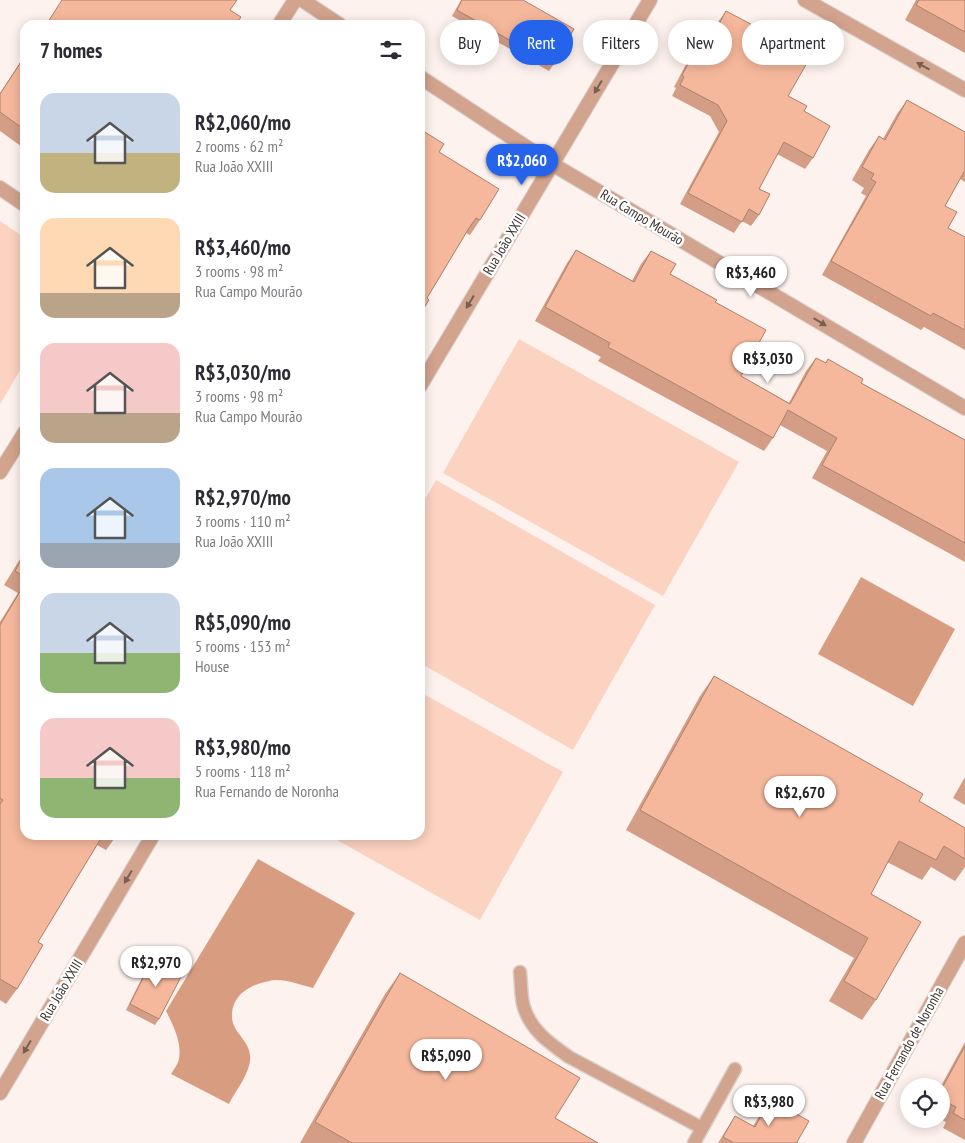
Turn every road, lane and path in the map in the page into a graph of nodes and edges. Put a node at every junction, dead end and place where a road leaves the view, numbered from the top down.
1 (295, 0) edge
2 (302, 0) edge
3 (650, 0) edge
4 (805, 0) edge
5 (282, 20) edge
6 (332, 20) edge
7 (425, 80) edge
8 (965, 90) edge
9 (552, 164) junction
10 (0, 188) edge
11 (20, 202) edge
12 (425, 378) edge
13 (965, 408) edge
14 (20, 440) edge
15 (0, 472) edge
16 (150, 840) edge
17 (965, 943) edge
18 (520, 972) dead end
19 (736, 1069) dead end
20 (0, 1093) edge
21 (702, 1128) junction
22 (694, 1143) edge
23 (854, 1143) edge

1 - 5 street
2 - 6 street
3 -> 9 street, Rua João XXIII
8 -> 4 street
7 - 9 street, Rua Campo Mourão
9 -> 12 street, Rua João XXIII
9 -> 13 street, Rua Campo Mourão
10 - 11 street
14 - 15 street
16 -> 20 street, Rua João XXIII
17 - 23 street, Rua Fernando de Noronha
18 - 21 lane
19 - 21 lane
21 - 22 lane

